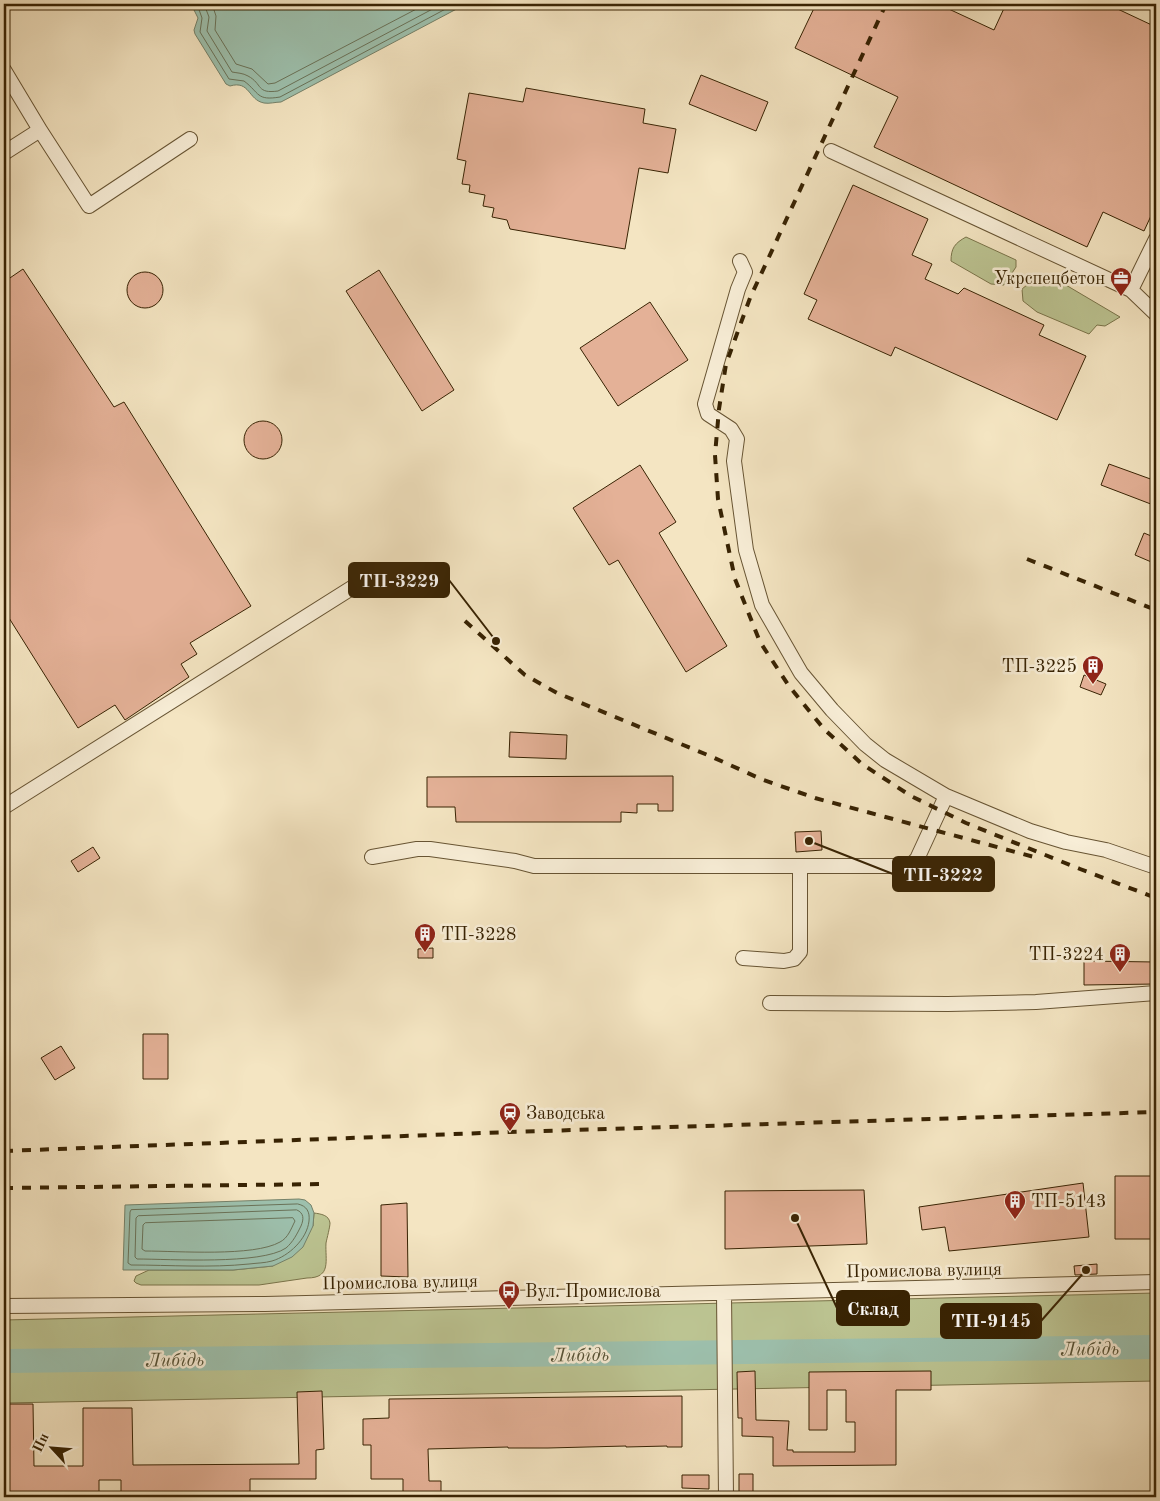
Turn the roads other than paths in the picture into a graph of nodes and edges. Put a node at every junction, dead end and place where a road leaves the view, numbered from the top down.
1 (4, 70) edge
2 (40, 130) junction
3 (190, 139) dead end
4 (831, 151) dead end
5 (4, 153) edge
6 (1156, 239) edge
7 (740, 261) dead end
8 (1131, 290) junction
9 (1156, 314) edge
10 (377, 572) dead end
11 (946, 796) junction
12 (4, 807) edge
13 (372, 858) dead end
14 (800, 866) junction
15 (1156, 867) edge
16 (743, 958) dead end
17 (1156, 993) edge
18 (770, 1003) dead end
19 (1156, 1282) edge
20 (724, 1293) junction
21 (4, 1306) edge
22 (726, 1497) edge

1 - 2 street
2 - 3 street
2 - 5 street
4 - 8 street
6 - 8 street
7 - 11 street
8 - 9 street
10 - 12 street
11 - 14 street
11 - 15 street
13 - 14 street
14 - 16 street
17 - 18 street
19 - 20 street, Промислова вулиця
20 - 21 street, Промислова вулиця
20 - 22 street

